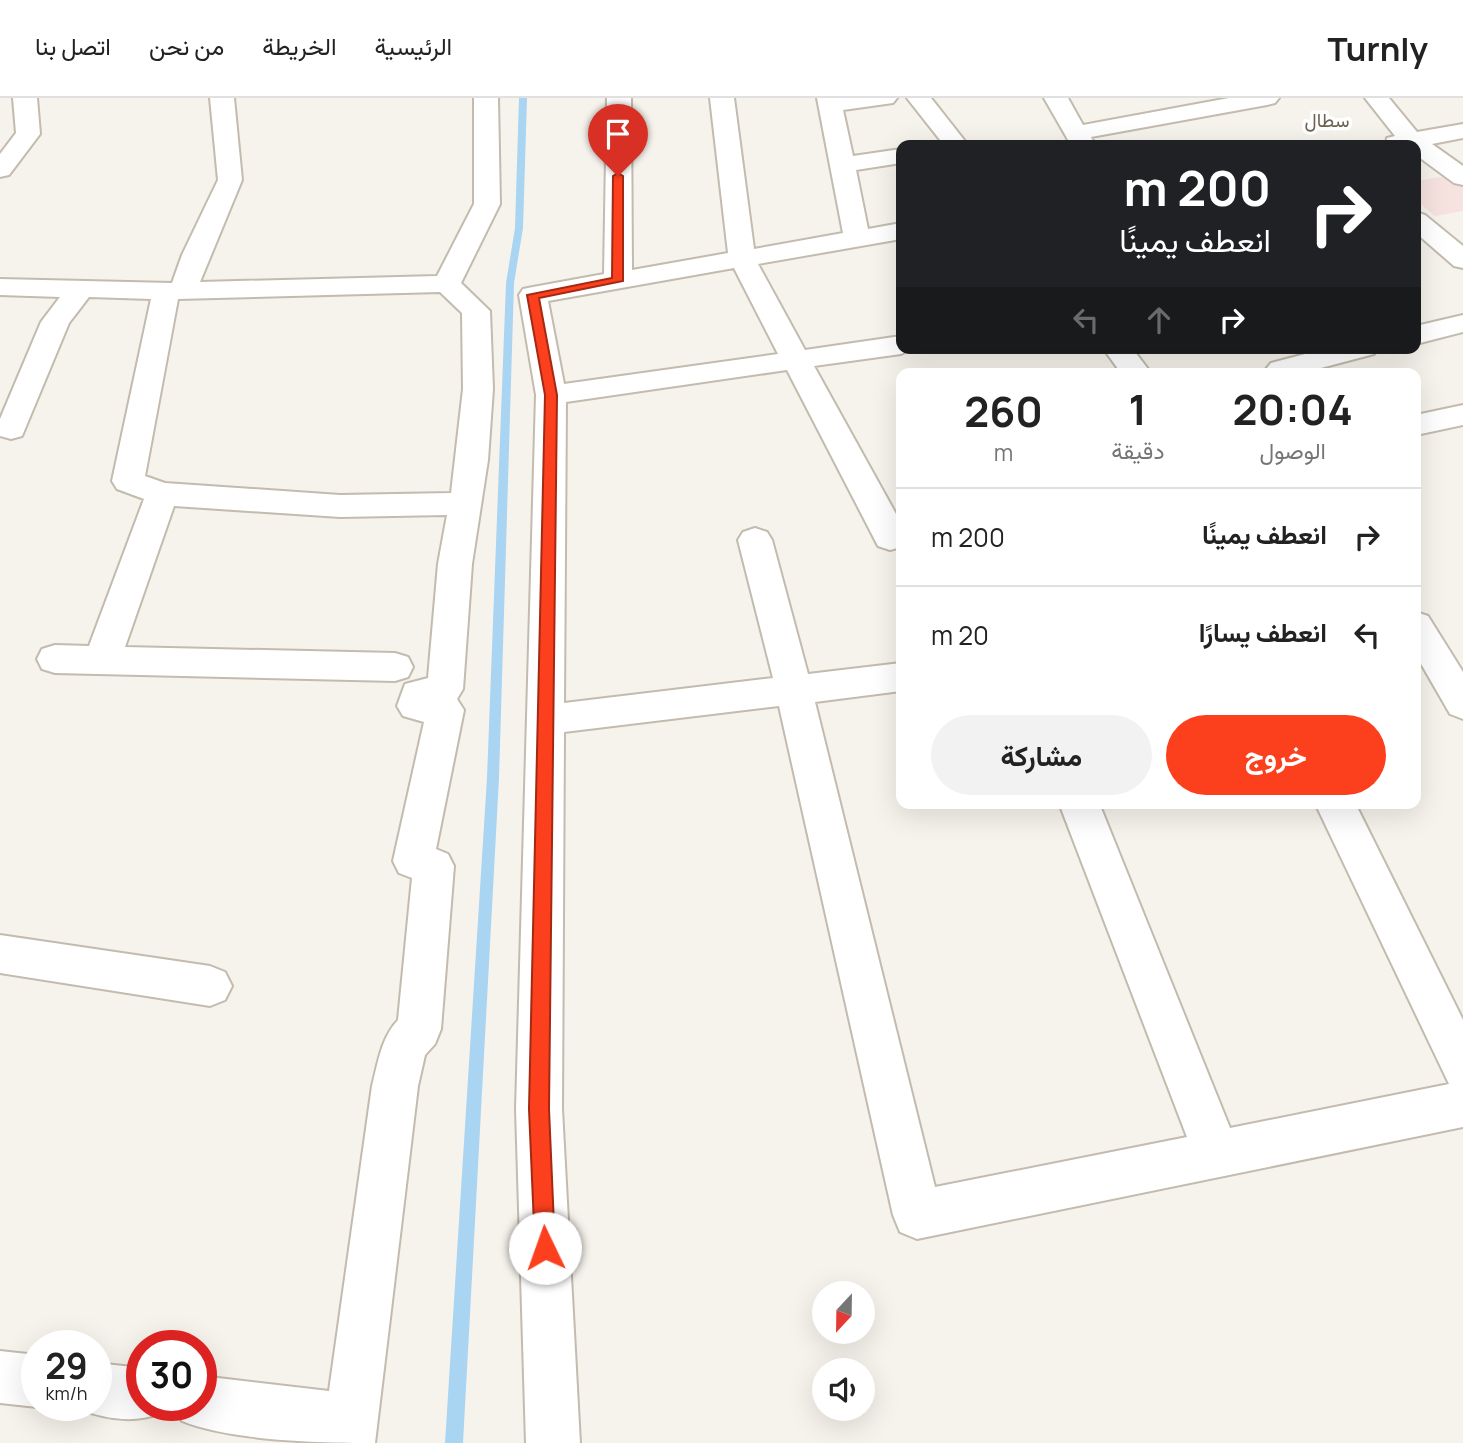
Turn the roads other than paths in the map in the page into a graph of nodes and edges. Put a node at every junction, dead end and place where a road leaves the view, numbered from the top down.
1 (25, 98) edge
2 (486, 98) edge
3 (619, 98) edge
4 (722, 98) edge
5 (885, 98) edge
6 (919, 98) edge
7 (1056, 98) edge
8 (1267, 98) edge
9 (1377, 98) edge
10 (228, 100) edge
11 (830, 102) edge
12 (1463, 131) edge
13 (1080, 139) edge
14 (952, 140) edge
15 (1411, 140) joint
16 (1421, 147) edge
17 (896, 157) edge
18 (844, 165) junction
19 (0, 170) edge
20 (1463, 178) edge
21 (1421, 224) edge
22 (896, 231) edge
23 (858, 238) junction
24 (742, 258) junction
25 (1463, 260) edge
26 (618, 281) junction
27 (447, 284) junction
28 (0, 287) edge
29 (80, 290) junction
30 (174, 291) junction
31 (1463, 323) edge
32 (1421, 334) edge
33 (896, 346) edge
34 (1122, 354) edge
35 (1267, 354) edge
36 (1343, 354) edge
37 (797, 360) junction
38 (1132, 368) edge
39 (1280, 368) edge
40 (1294, 368) edge
41 (551, 395) junction
42 (1463, 415) edge
43 (1421, 424) edge
44 (11, 429) dead end
45 (162, 494) junction
46 (465, 504) junction
47 (896, 537) edge
48 (755, 540) dead end
49 (1421, 633) edge
50 (103, 658) junction
51 (55, 659) dead end
52 (1439, 663) edge
53 (395, 667) dead end
54 (896, 678) edge
55 (794, 690) junction
56 (1463, 704) edge
57 (544, 720) junction
58 (1081, 809) edge
59 (1338, 809) edge
60 (0, 954) edge
61 (210, 986) dead end
62 (1463, 1068) edge
63 (1463, 1104) edge
64 (1217, 1154) junction
65 (0, 1377) edge
66 (21, 1379) edge
67 (217, 1405) edge
68 (350, 1432) edge
69 (553, 1443) edge

1 - 19 street
2 - 27 street
3 - 26 street
4 - 24 street
5 - 11 street
6 - 14 street
7 - 13 street
8 - 13 street
9 - 15 street
10 - 30 street
11 - 18 street
12 - 15 street
16 - 20 street
17 - 18 street
18 - 23 street
21 - 25 street
22 - 23 street
23 - 24 street
24 - 26 street
24 - 37 street
26 - 41 street
27 - 30 street
27 - 46 street
28 - 29 street
29 - 30 street
29 - 44 street
30 - 45 street
31 - 32 street
33 - 37 street
34 - 38 street
35 - 39 street
36 - 40 street
37 - 41 street
37 - 47 street
41 - 57 street
42 - 43 street
45 - 46 street
45 - 50 street
46 - 68 street
48 - 55 street
49 - 52 street
50 - 51 street
50 - 53 street
52 - 56 street
54 - 55 street
55 - 57 street
55 - 64 street
57 - 69 street
58 - 64 street
59 - 62 street
60 - 61 street
63 - 64 street
65 - 66 street
67 - 68 street

